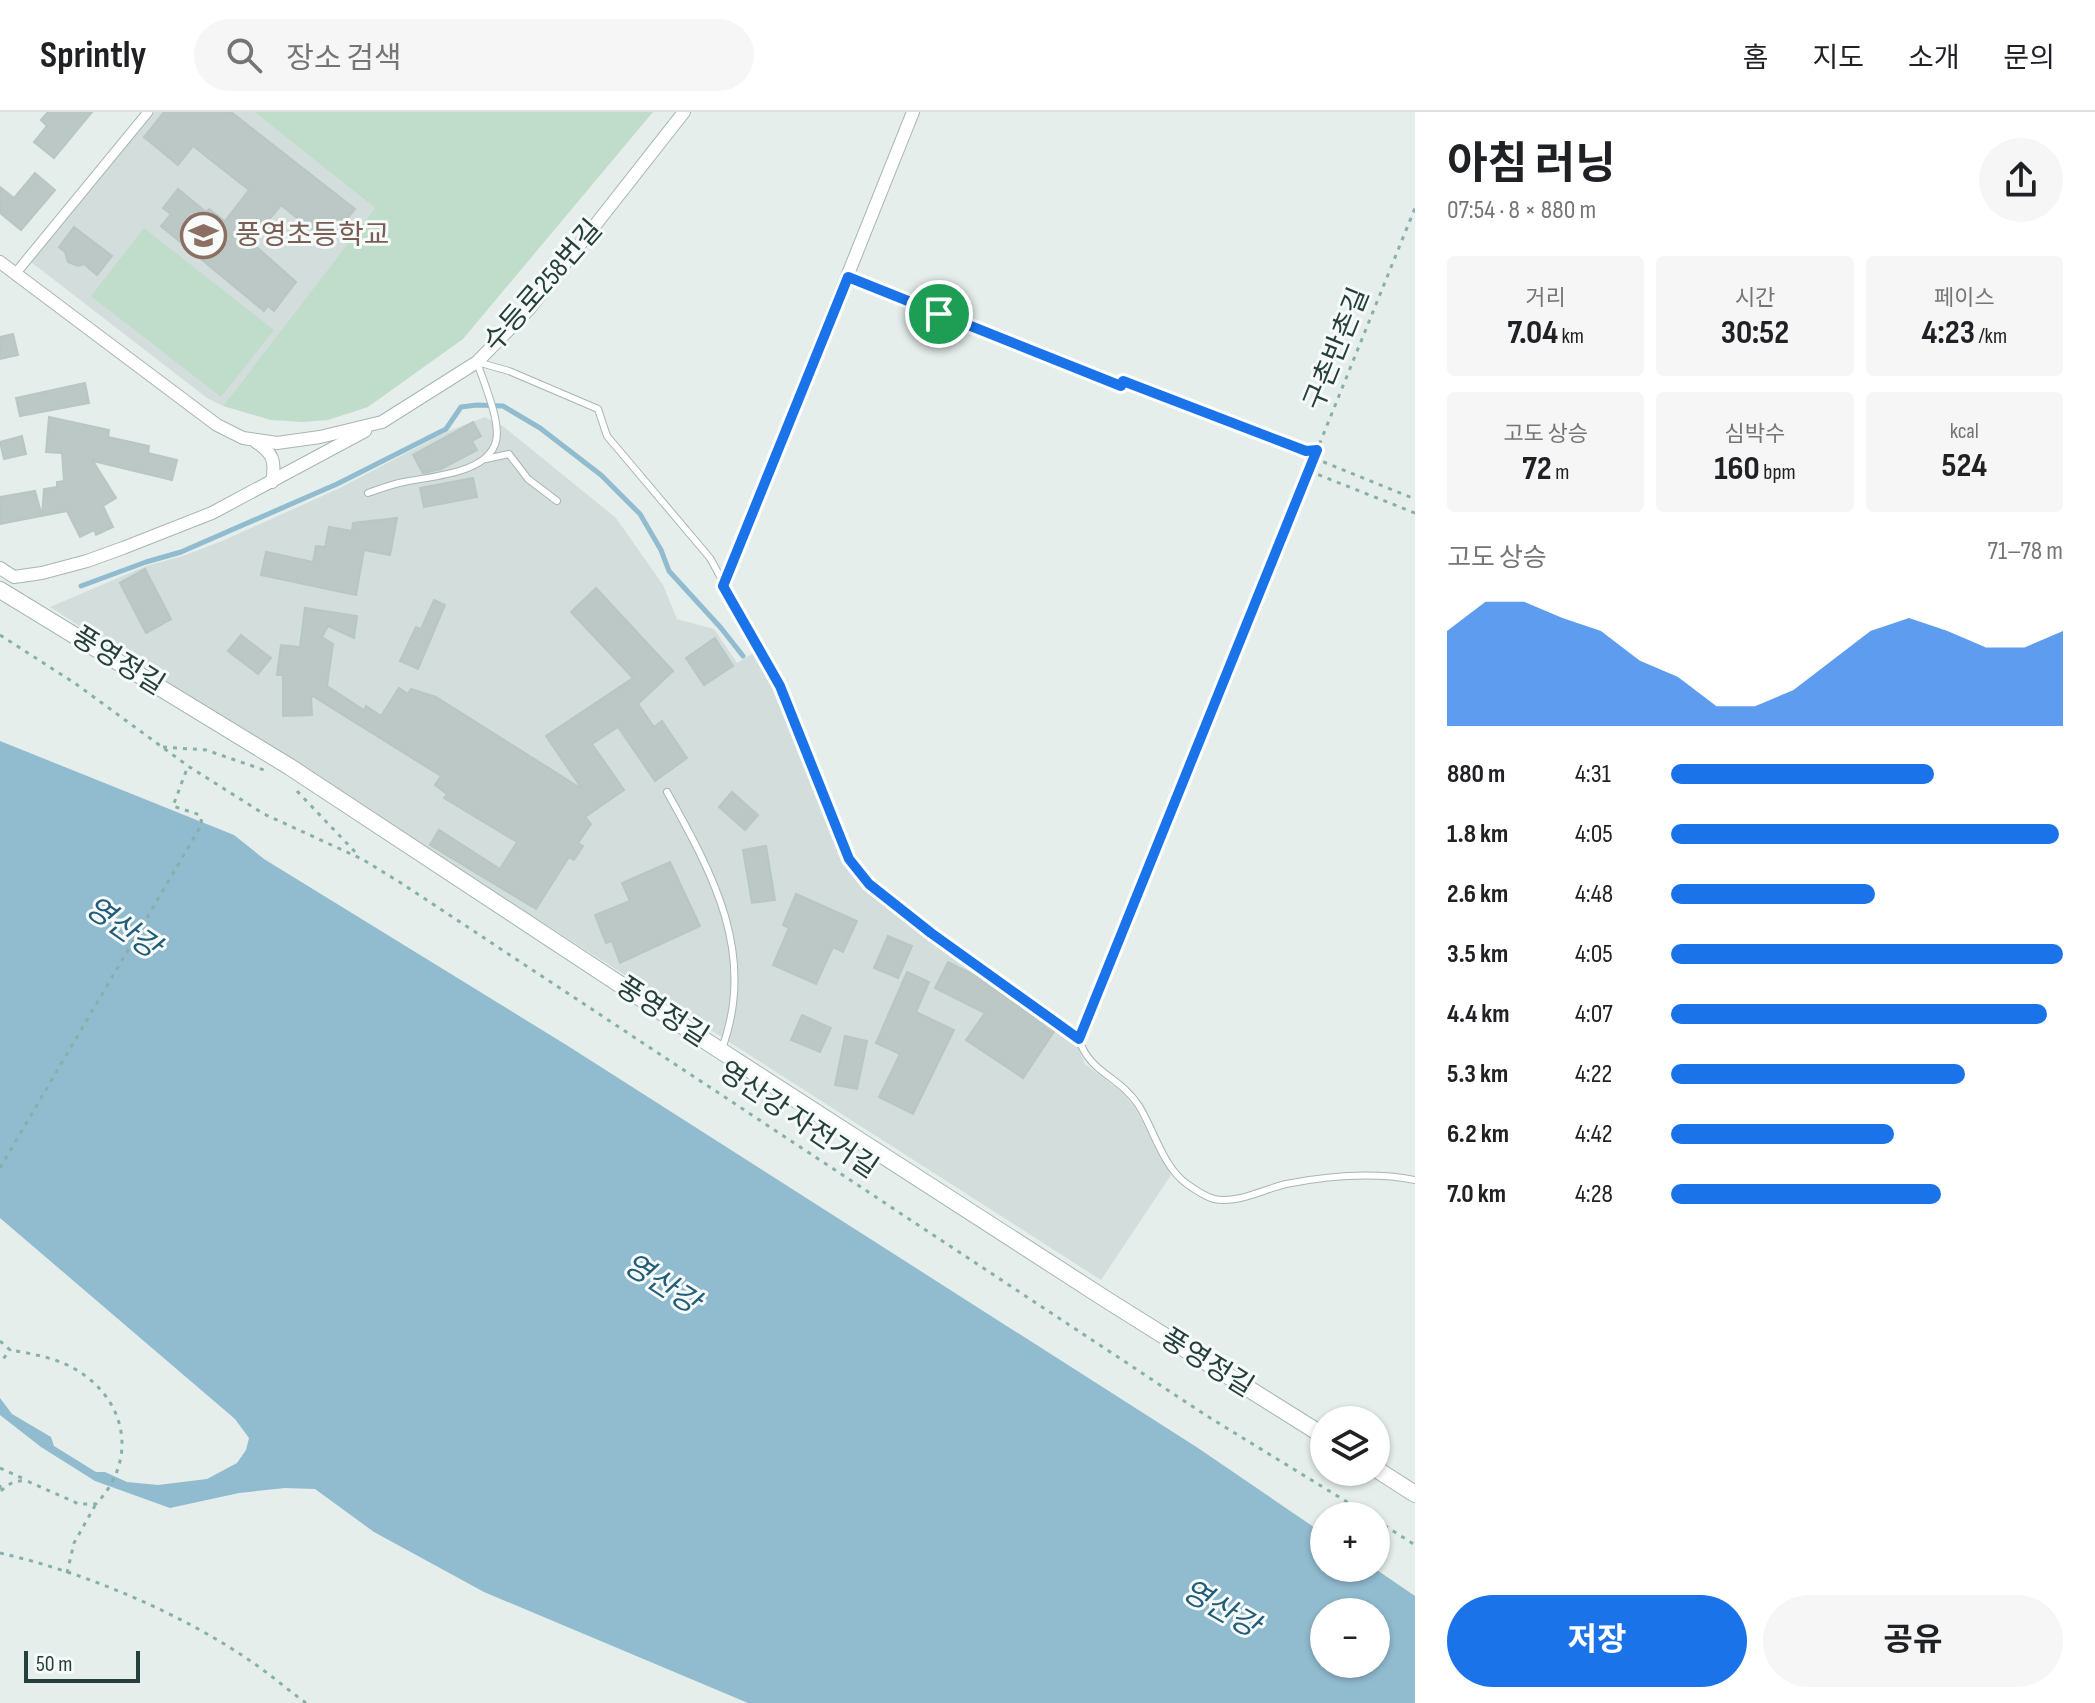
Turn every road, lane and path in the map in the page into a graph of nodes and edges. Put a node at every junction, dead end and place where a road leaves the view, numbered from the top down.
1 (148, 112) edge
2 (684, 112) edge
3 (913, 112) edge
4 (1415, 208) edge
5 (0, 262) edge
6 (15, 274) junction
7 (848, 277) junction
8 (477, 362) junction
9 (382, 422) junction
10 (253, 440) junction
11 (1317, 450) junction
12 (1314, 458) junction
13 (486, 459) junction
14 (1309, 471) junction
15 (272, 482) junction
16 (368, 493) dead end
17 (1415, 499) edge
18 (557, 501) dead end
19 (1415, 513) edge
20 (0, 568) edge
21 (723, 586) junction
22 (0, 590) edge
23 (0, 635) edge
24 (163, 747) junction
25 (188, 766) junction
26 (267, 772) dead end
27 (294, 789) dead end
28 (667, 792) dead end
29 (362, 859) junction
30 (1079, 1039) junction
31 (721, 1051) junction
32 (0, 1168) edge
33 (1415, 1180) edge
34 (0, 1341) edge
35 (10, 1350) junction
36 (0, 1363) edge
37 (1310, 1427) edge
38 (0, 1468) edge
39 (1390, 1478) edge
40 (27, 1481) junction
41 (0, 1485) edge
42 (1, 1492) edge
43 (1415, 1494) edge
44 (1347, 1502) edge
45 (96, 1504) junction
46 (1390, 1529) edge
47 (1415, 1545) edge
48 (0, 1553) edge
49 (67, 1573) junction
50 (306, 1703) edge

1 - 6 street
2 - 8 street, 수등로258번길
3 - 7 street
4 - 11 path, 구촌반촌길
5 - 6 street, 수등로258번길
6 - 10 street, 수등로258번길
7 - 11 path
7 - 21 street
8 - 9 street, 수등로258번길
8 - 13 lane
8 - 21 lane
9 - 10 street, 수등로258번길
9 - 15 street
10 - 15 street
11 - 12 path, 구촌반촌길
12 - 14 path, 구촌반촌길
12 - 17 path
13 - 16 lane
13 - 18 lane
14 - 19 path
14 - 30 path, 구촌반촌길
15 - 20 street
21 - 30 lane
22 - 31 street, 풍영정길
23 - 24 path, 영산강 자전거길
24 - 25 path, 영산강 자전거길
24 - 26 path
25 - 29 path, 영산강 자전거길
25 - 32 path
27 - 29 path
28 - 31 lane
29 - 44 path, 영산강 자전거길
30 - 33 lane
31 - 37 street, 풍영정길
34 - 35 path
35 - 36 path
35 - 45 path
38 - 40 path
39 - 43 street
40 - 42 path
40 - 45 path
41 - 42 path
45 - 49 path
46 - 47 path
48 - 49 path
49 - 50 path

